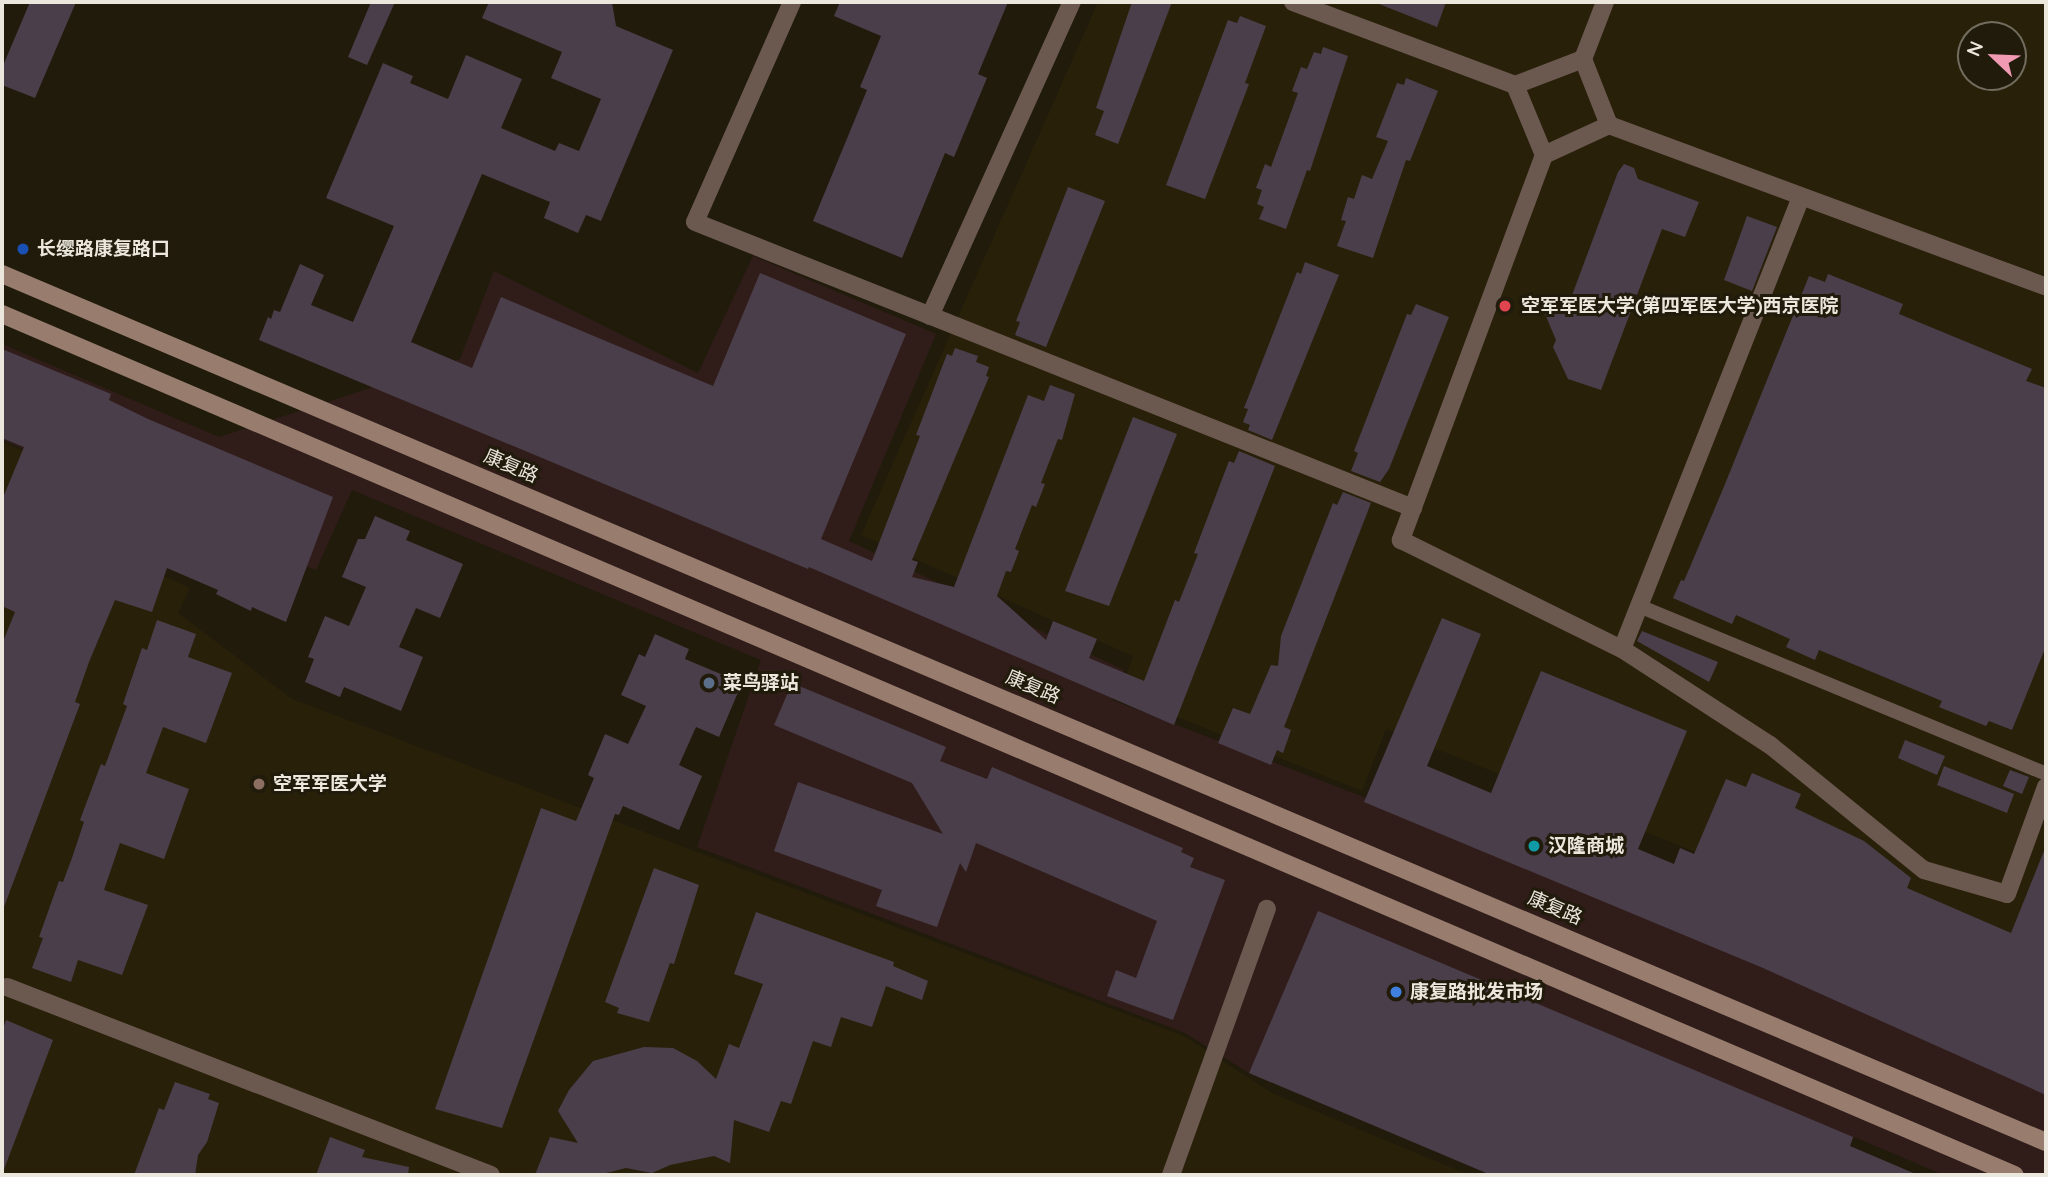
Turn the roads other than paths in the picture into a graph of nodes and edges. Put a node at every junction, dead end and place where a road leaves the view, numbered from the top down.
1 (792, 2) edge
2 (1072, 2) edge
3 (1293, 2) edge
4 (1605, 2) edge
5 (1583, 60) junction
6 (1515, 85) junction
7 (1609, 125) junction
8 (1545, 155) junction
9 (1801, 197) junction
10 (2, 274) edge
11 (2046, 287) edge
12 (2, 314) edge
13 (930, 316) junction
14 (1413, 508) junction
15 (1639, 606) junction
16 (1622, 649) junction
17 (2046, 774) edge
18 (2046, 787) edge
19 (1267, 909) dead end
20 (7, 987) dead end
21 (2046, 1142) edge
22 (491, 1175) edge
23 (1171, 1175) edge
24 (2015, 1175) edge

1 - 13 street
2 - 13 street
3 - 6 street
4 - 5 street
5 - 6 street
5 - 7 street
6 - 8 street
7 - 8 street
7 - 9 street
8 - 14 street
9 - 11 street
9 - 15 street
10 - 21 main road, 康复路
12 - 24 main road
13 - 14 street
14 - 16 street
15 - 16 street
15 - 17 lane
16 - 18 street
19 - 23 street
20 - 22 street

